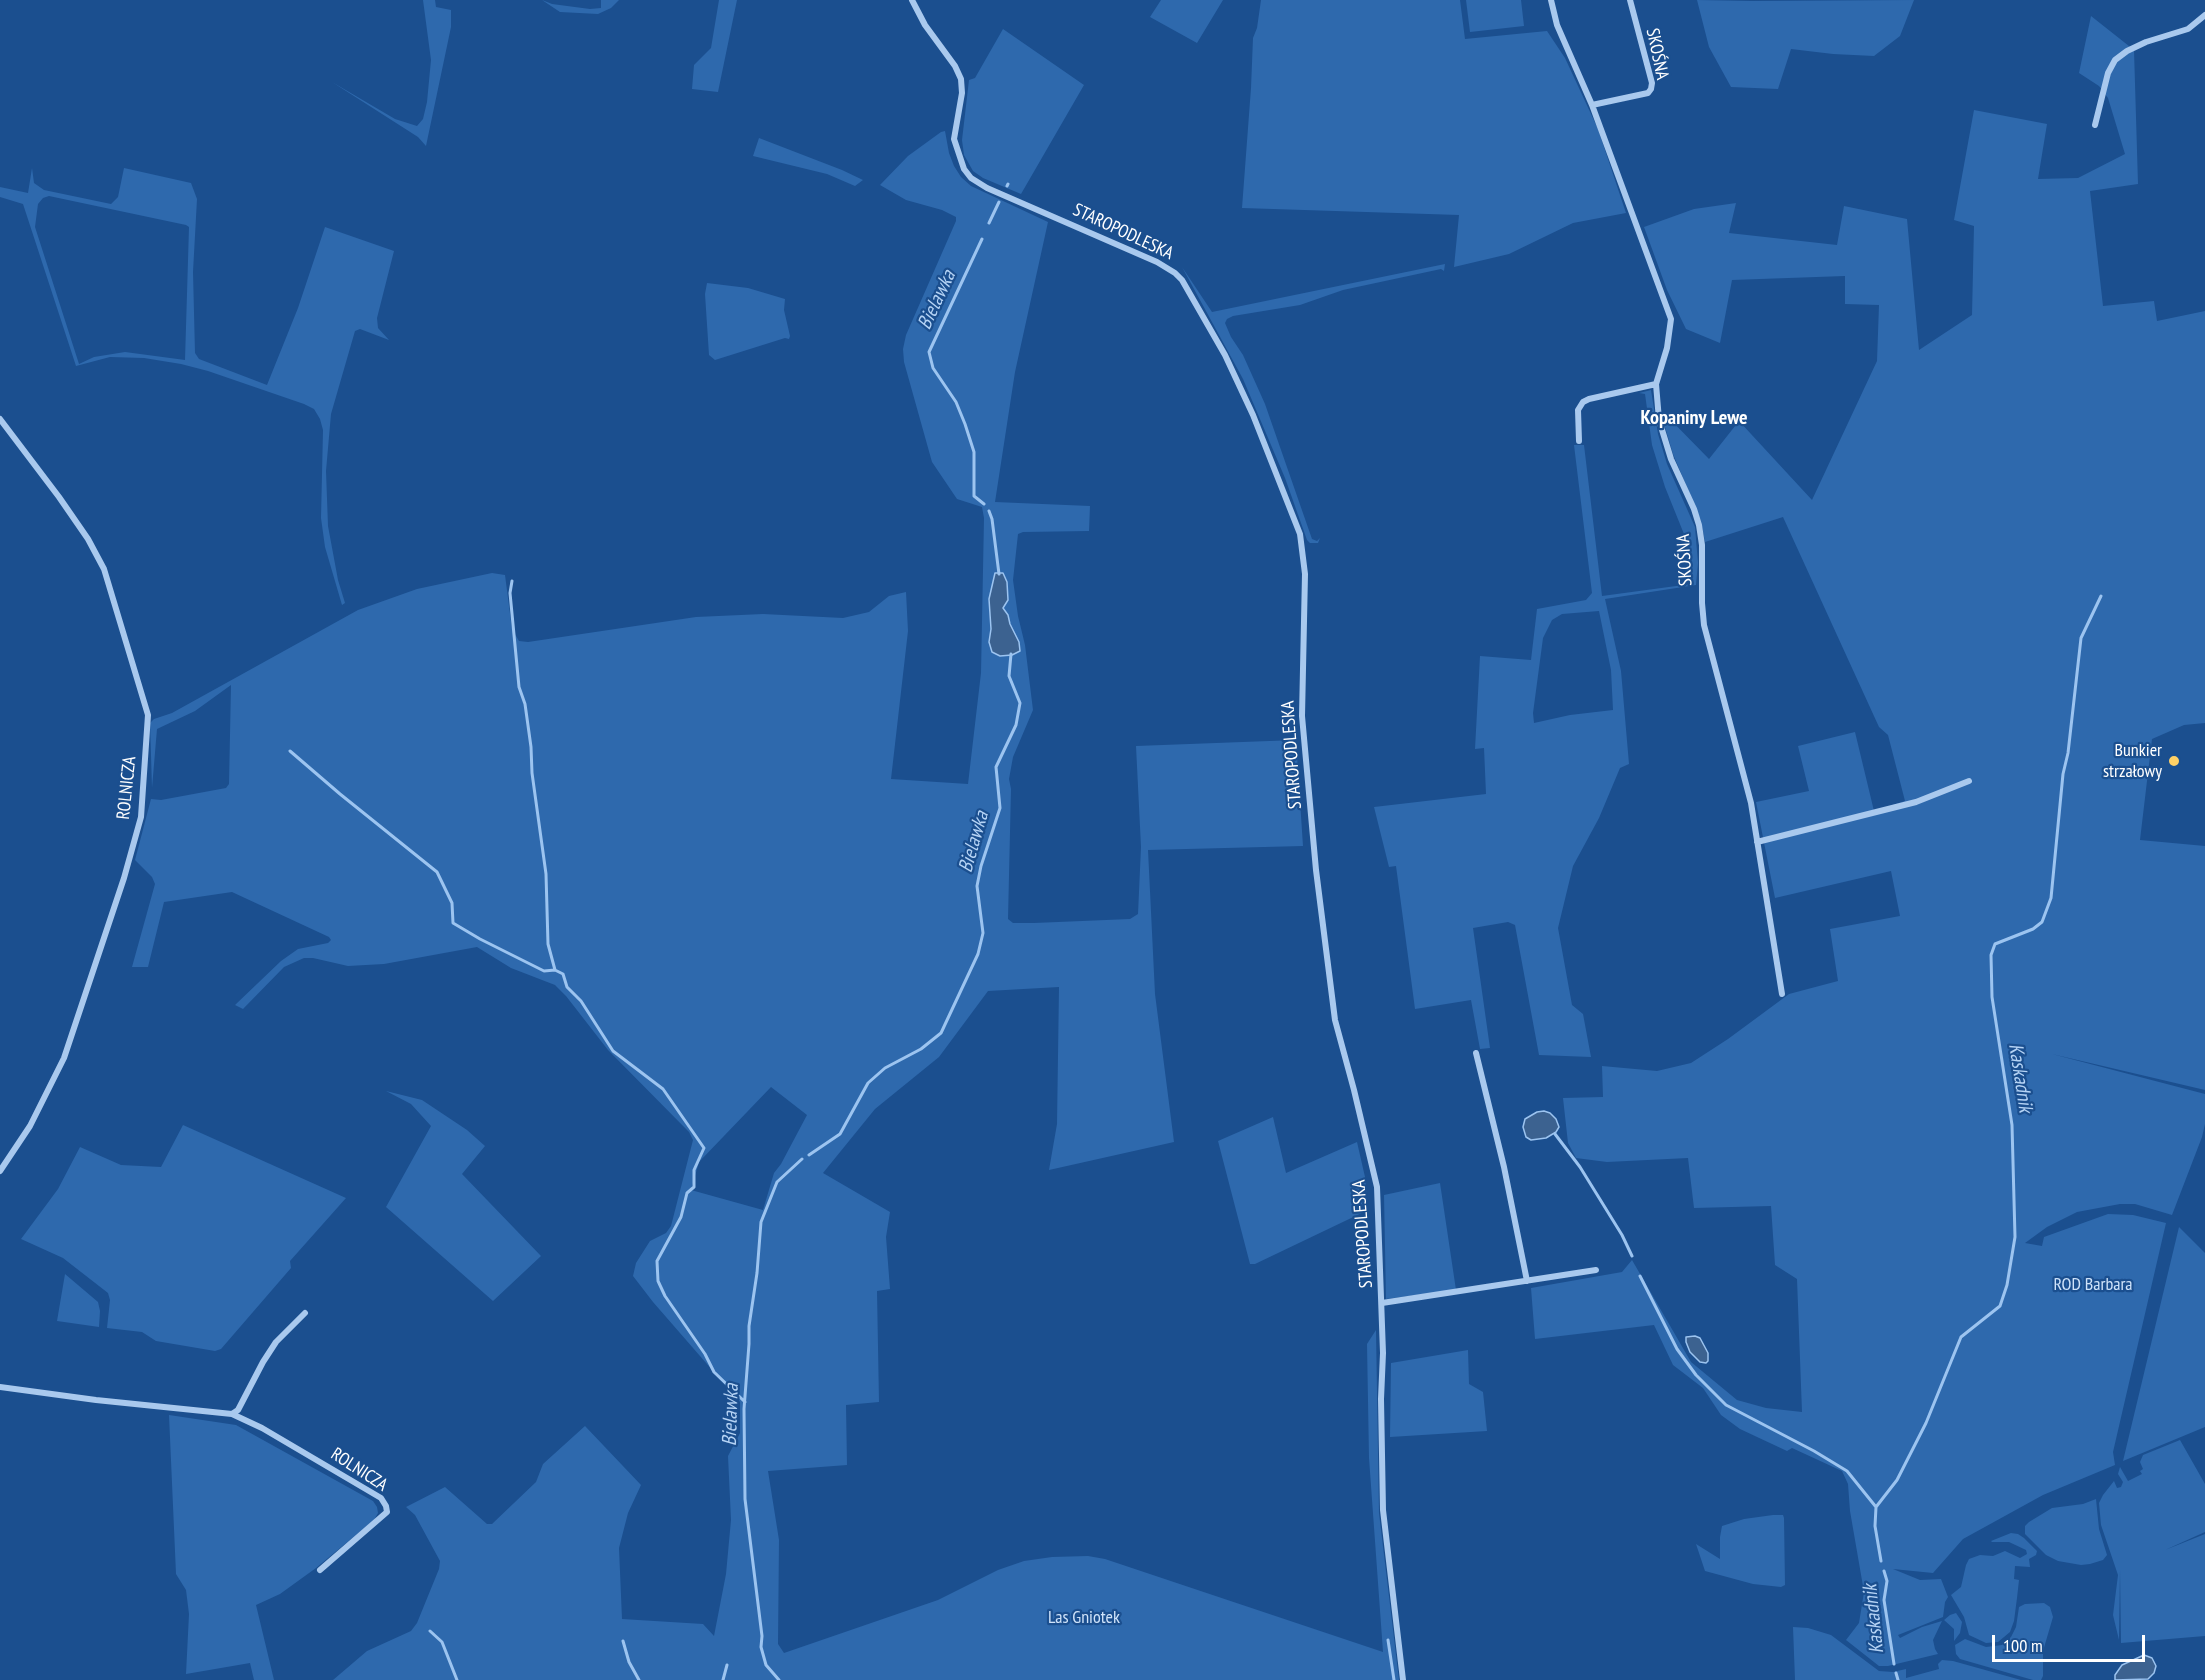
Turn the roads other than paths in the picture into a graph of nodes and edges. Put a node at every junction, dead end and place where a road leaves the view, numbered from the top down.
1 (912, 0) edge
2 (1551, 0) edge
3 (1630, 0) edge
4 (2205, 15) edge
5 (1592, 105) junction
6 (2094, 125) dead end
7 (1656, 384) junction
8 (0, 419) edge
9 (1579, 441) dead end
10 (1969, 781) dead end
11 (1757, 842) junction
12 (1782, 994) dead end
13 (1476, 1053) dead end
14 (0, 1171) edge
15 (1596, 1270) dead end
16 (1527, 1281) junction
17 (1382, 1304) junction
18 (305, 1313) dead end
19 (0, 1387) edge
20 (232, 1414) junction
21 (321, 1570) dead end
22 (1403, 1680) edge

1 - 17 street, STAROPODLESKA
2 - 5 street, SKOŚNA
3 - 5 street, SKOŚNA
4 - 6 street
5 - 7 street, SKOŚNA
7 - 9 street
7 - 11 street, SKOŚNA
8 - 14 street, ROLNICZA
10 - 11 street
11 - 12 street, SKOŚNA
13 - 16 street
15 - 16 street
16 - 17 street
17 - 22 street, STAROPODLESKA
18 - 20 street
19 - 20 street, ROLNICZA
20 - 21 street, ROLNICZA

